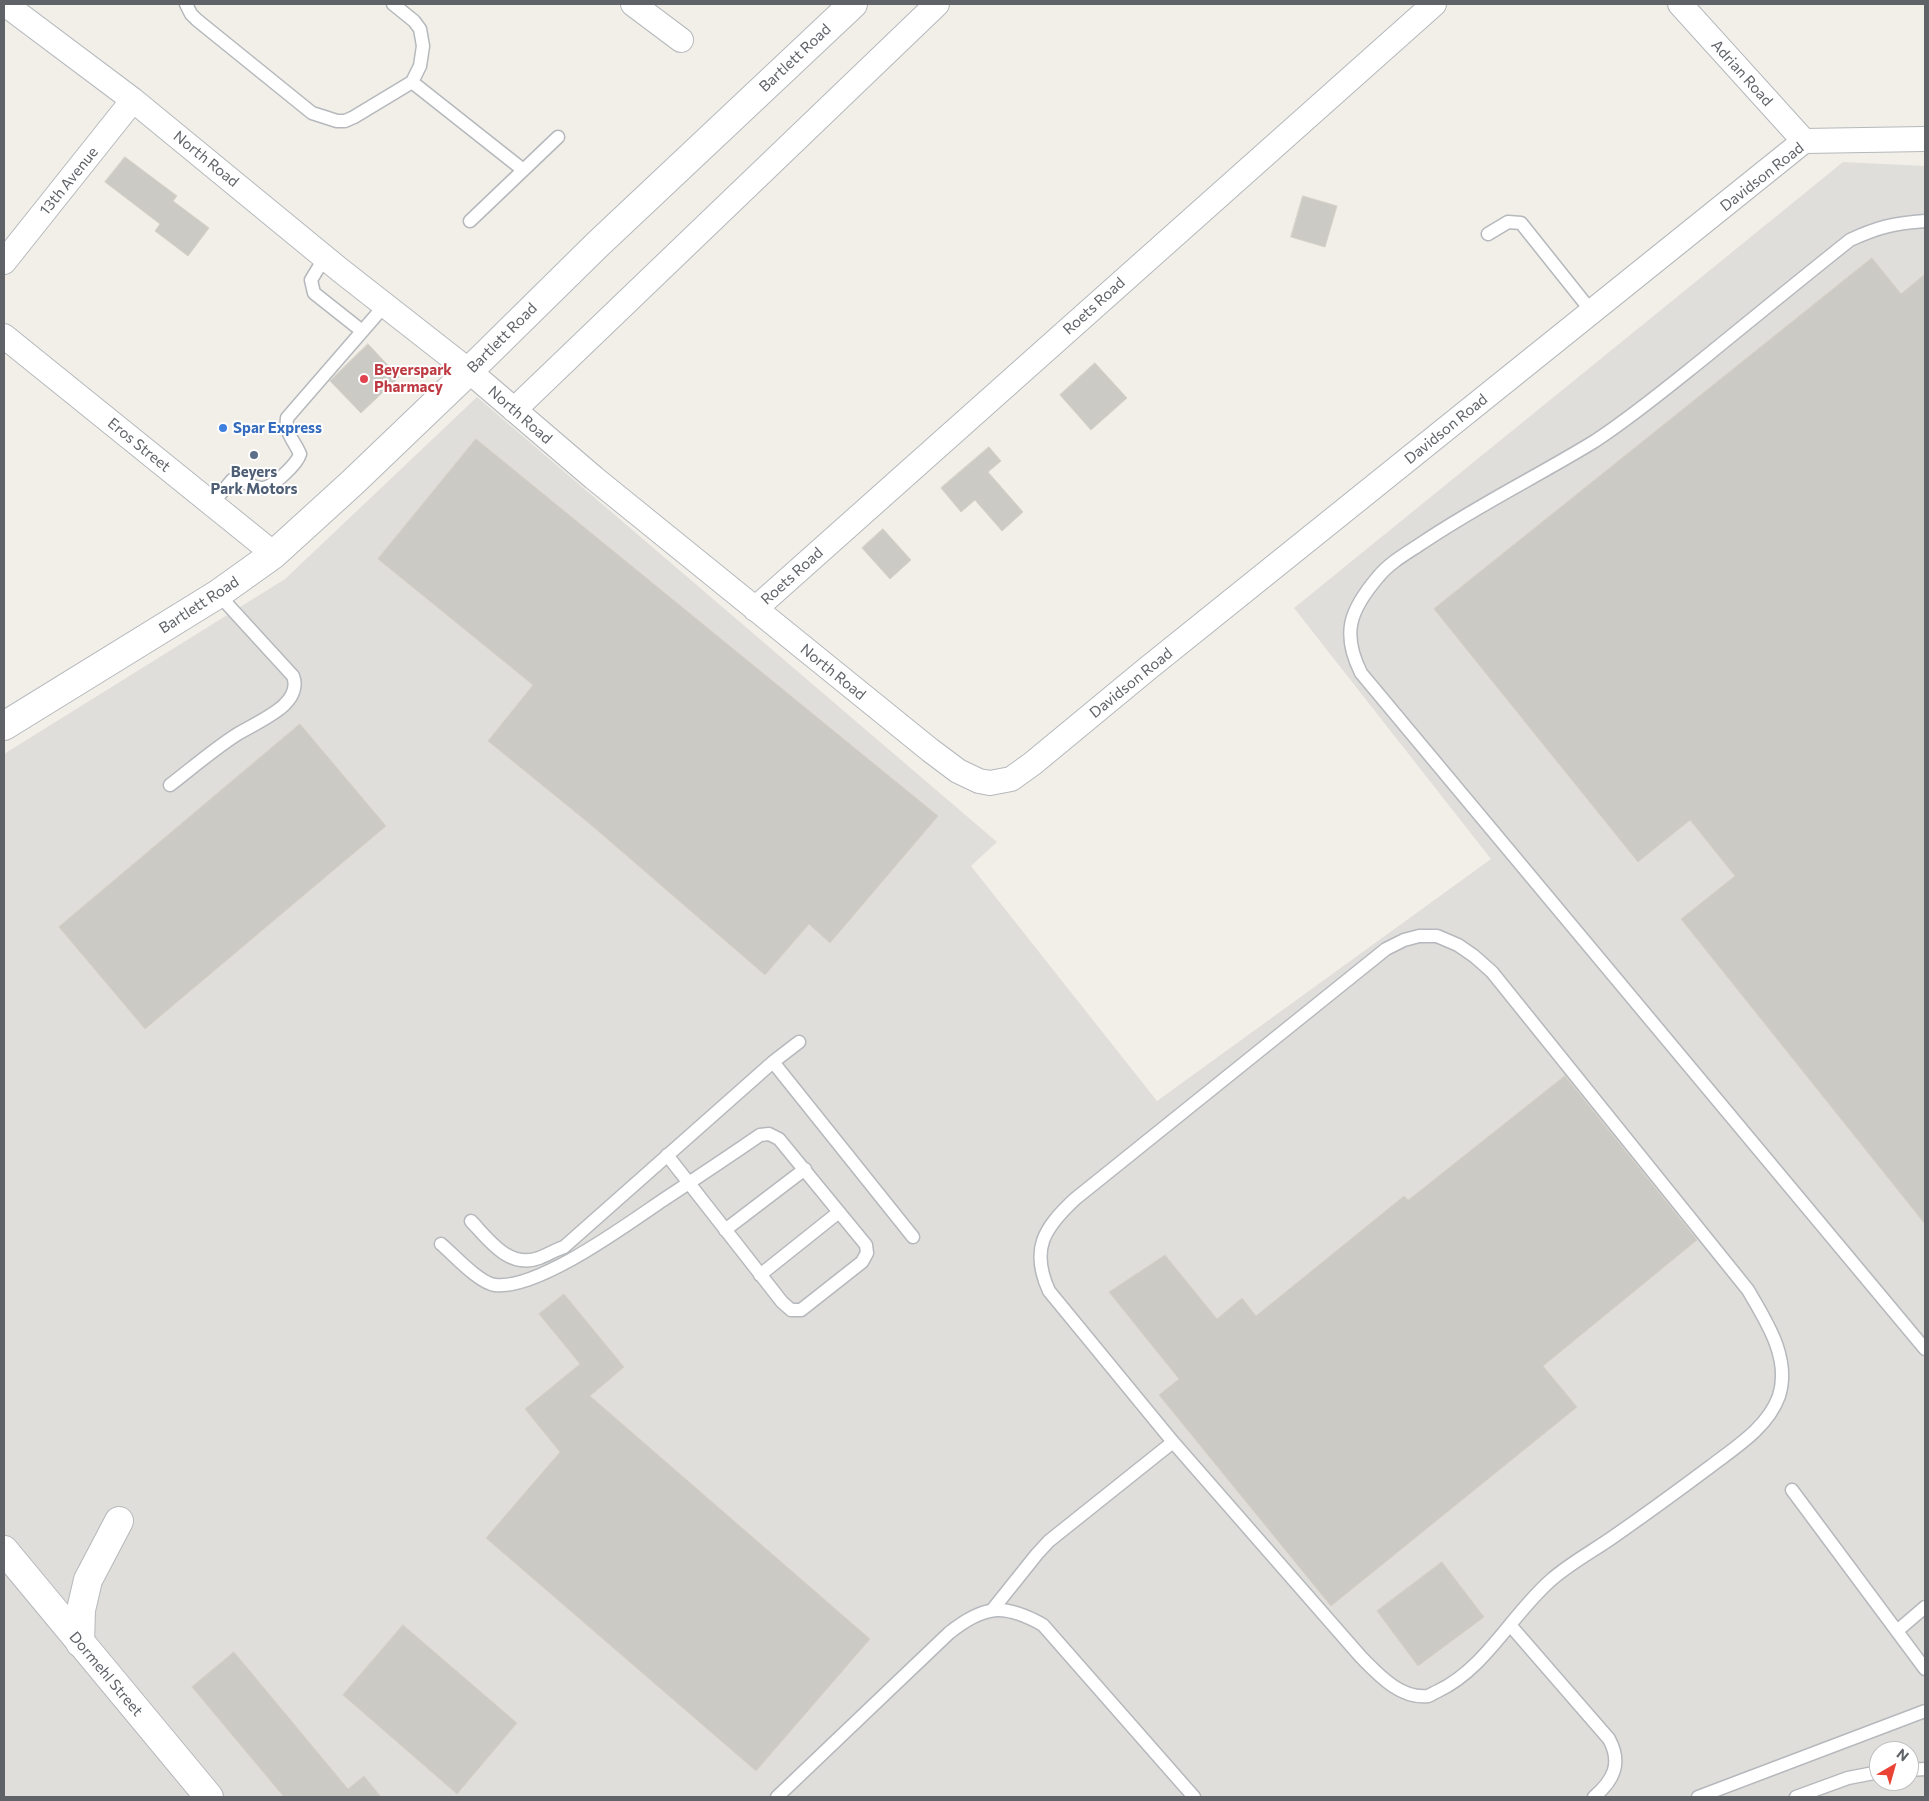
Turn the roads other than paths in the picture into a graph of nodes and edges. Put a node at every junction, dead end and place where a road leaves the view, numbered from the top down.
1 (5, 4) edge
2 (186, 4) edge
3 (393, 4) edge
4 (634, 4) edge
5 (853, 4) edge
6 (937, 4) edge
7 (1434, 4) edge
8 (1680, 4) edge
9 (35, 12) edge
10 (681, 40) dead end
11 (412, 82) junction
12 (133, 100) junction
13 (558, 137) dead end
14 (1925, 139) edge
15 (1804, 141) junction
16 (522, 170) junction
17 (470, 221) dead end
18 (1925, 221) edge
19 (1488, 234) dead end
20 (325, 257) junction
21 (4, 262) edge
22 (385, 305) junction
23 (1592, 312) junction
24 (362, 331) junction
25 (4, 336) edge
26 (469, 371) junction
27 (514, 410) junction
28 (212, 504) junction
29 (274, 554) junction
30 (218, 594) junction
31 (754, 609) junction
32 (4, 726) edge
33 (990, 783) joint
34 (170, 785) dead end
35 (799, 1042) dead end
36 (773, 1062) junction
37 (668, 1155) junction
38 (805, 1169) junction
39 (689, 1183) junction
40 (839, 1212) junction
41 (471, 1222) dead end
42 (724, 1230) junction
43 (913, 1237) dead end
44 (442, 1244) dead end
45 (760, 1275) junction
46 (1925, 1349) edge
47 (1173, 1442) junction
48 (1792, 1490) dead end
49 (119, 1521) dead end
50 (4, 1550) edge
51 (1925, 1607) edge
52 (993, 1609) junction
53 (1510, 1625) junction
54 (1897, 1631) junction
55 (80, 1642) junction
56 (1925, 1668) edge
57 (1925, 1711) edge
58 (1869, 1774) edge
59 (209, 1797) edge
60 (776, 1797) edge
61 (1194, 1797) edge
62 (1594, 1797) edge
63 (1698, 1797) edge
64 (1796, 1797) edge

1 - 9 street, North Road
2 - 11 lane
3 - 11 lane
4 - 10 street
5 - 26 street, Bartlett Road
6 - 27 street
7 - 31 street, Roets Road
8 - 15 street, Adrian Road
9 - 12 street, North Road
11 - 16 lane
12 - 20 street, North Road
12 - 21 street, 13th Avenue
13 - 16 lane
14 - 15 street, Davidson Road
15 - 23 street, Davidson Road
16 - 17 lane
18 - 46 lane
19 - 23 lane
20 - 22 street, North Road
20 - 24 lane
22 - 24 lane
22 - 26 street, North Road
23 - 33 street, Davidson Road
24 - 28 lane
25 - 28 street, Eros Street
26 - 27 street, North Road
26 - 29 street, Bartlett Road
27 - 31 street, North Road
28 - 29 street, Eros Street
29 - 30 street, Bartlett Road
30 - 32 street, Bartlett Road
30 - 34 lane
31 - 33 street, North Road
35 - 36 lane
36 - 37 lane
36 - 43 lane
37 - 39 lane
37 - 41 lane
38 - 39 lane
38 - 40 lane
38 - 42 lane
39 - 42 lane
39 - 44 lane
40 - 45 lane
40 - 45 lane
42 - 45 lane
47 - 52 lane
47 - 53 lane
47 - 53 lane
48 - 54 lane
49 - 55 street
50 - 55 street, Dormehl Street
51 - 54 lane
52 - 60 lane
52 - 61 lane
53 - 62 lane
54 - 56 lane
55 - 59 street, Dormehl Street
57 - 63 lane
58 - 64 lane

